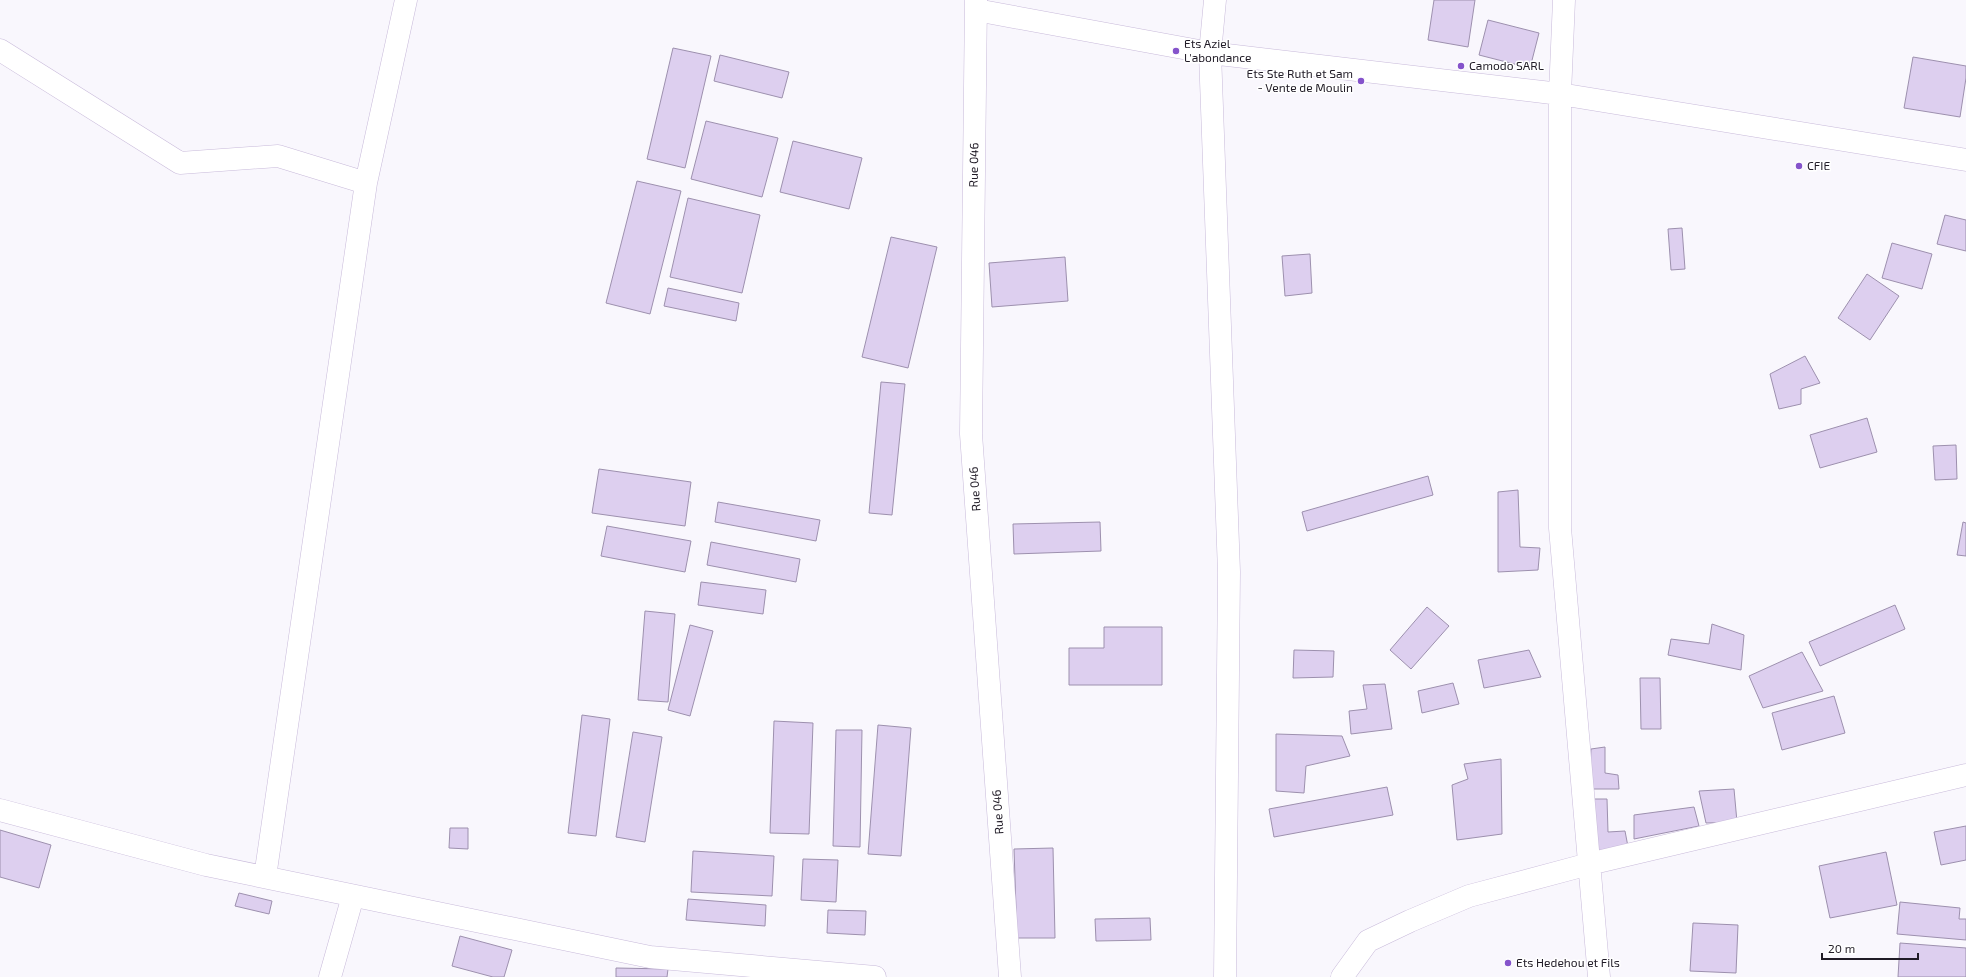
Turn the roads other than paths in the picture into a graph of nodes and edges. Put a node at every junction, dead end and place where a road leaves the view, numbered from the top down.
1 (406, 0) edge
2 (1215, 0) edge
3 (1564, 0) edge
4 (976, 5) edge
5 (0, 50) edge
6 (1210, 53) junction
7 (1560, 94) junction
8 (1966, 160) edge
9 (366, 183) junction
10 (1966, 775) edge
11 (0, 810) edge
12 (1589, 864) junction
13 (265, 877) junction
14 (353, 896) junction
15 (330, 977) edge
16 (875, 977) edge
17 (1010, 977) edge
18 (1225, 977) edge
19 (1342, 977) edge
20 (1599, 977) edge

1 - 9 street
2 - 6 street
3 - 7 street
4 - 6 street
4 - 17 street, Rue 046 / Rue 046
5 - 9 street
6 - 7 street
6 - 18 street
7 - 8 street
7 - 12 street
9 - 13 street
10 - 12 street
11 - 13 street
12 - 19 street
12 - 20 street
13 - 14 street
14 - 15 street
14 - 16 street

